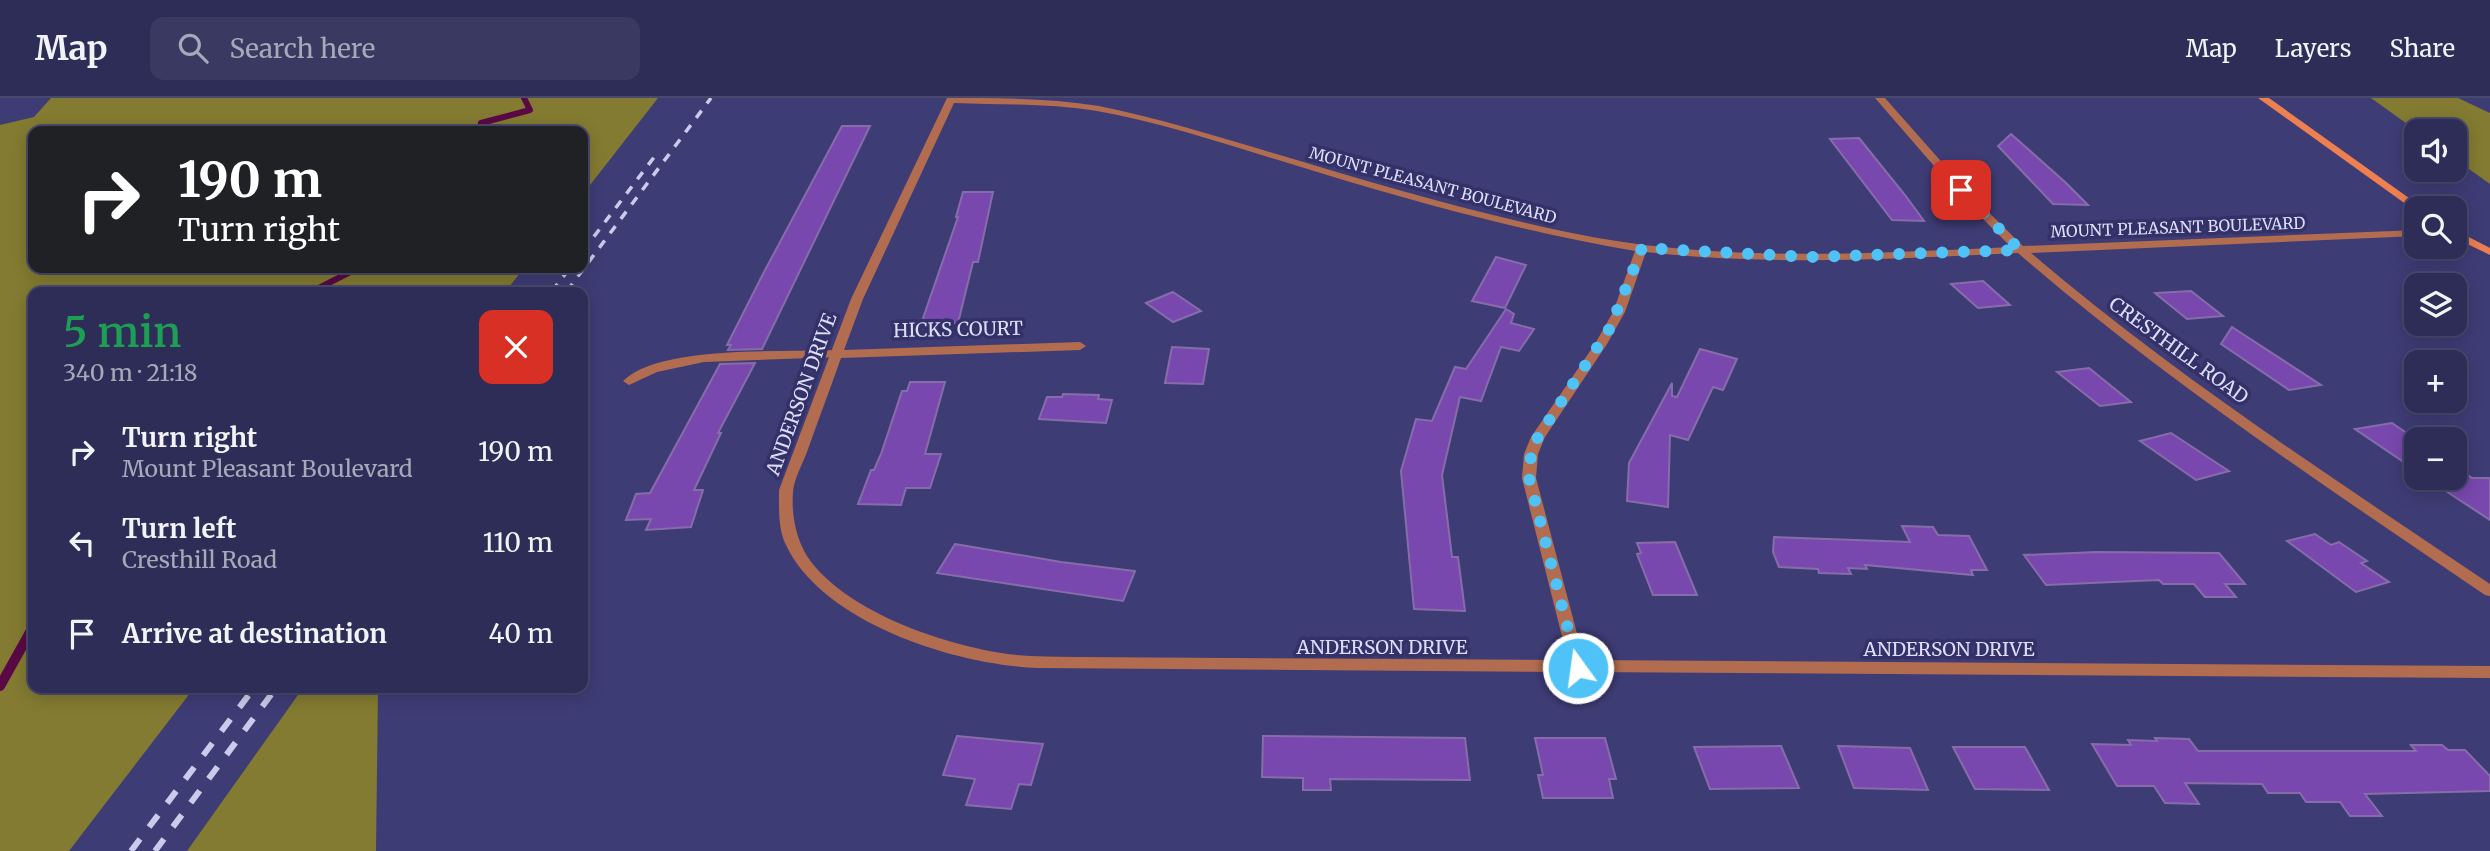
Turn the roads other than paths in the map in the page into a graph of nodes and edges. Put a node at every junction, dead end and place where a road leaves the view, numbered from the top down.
1 (1880, 98) edge
2 (2263, 98) edge
3 (952, 99) edge
4 (2404, 198) edge
5 (2404, 234) edge
6 (2467, 240) edge
7 (1642, 248) junction
8 (2020, 250) junction
9 (2490, 252) edge
10 (1080, 346) dead end
11 (836, 354) junction
12 (629, 381) dead end
13 (2490, 591) edge
14 (1578, 668) junction
15 (2490, 672) edge

1 - 8 street, CRESTHILL ROAD
2 - 4 street
3 - 7 street, MOUNT PLEASANT BOULEVARD
3 - 11 street, ANDERSON DRIVE
5 - 8 street, MOUNT PLEASANT BOULEVARD
6 - 9 street
7 - 8 street, MOUNT PLEASANT BOULEVARD
7 - 14 street
8 - 13 street, CRESTHILL ROAD
10 - 11 street, HICKS COURT
11 - 12 street, HICKS COURT
11 - 14 street, ANDERSON DRIVE
14 - 15 street, ANDERSON DRIVE

